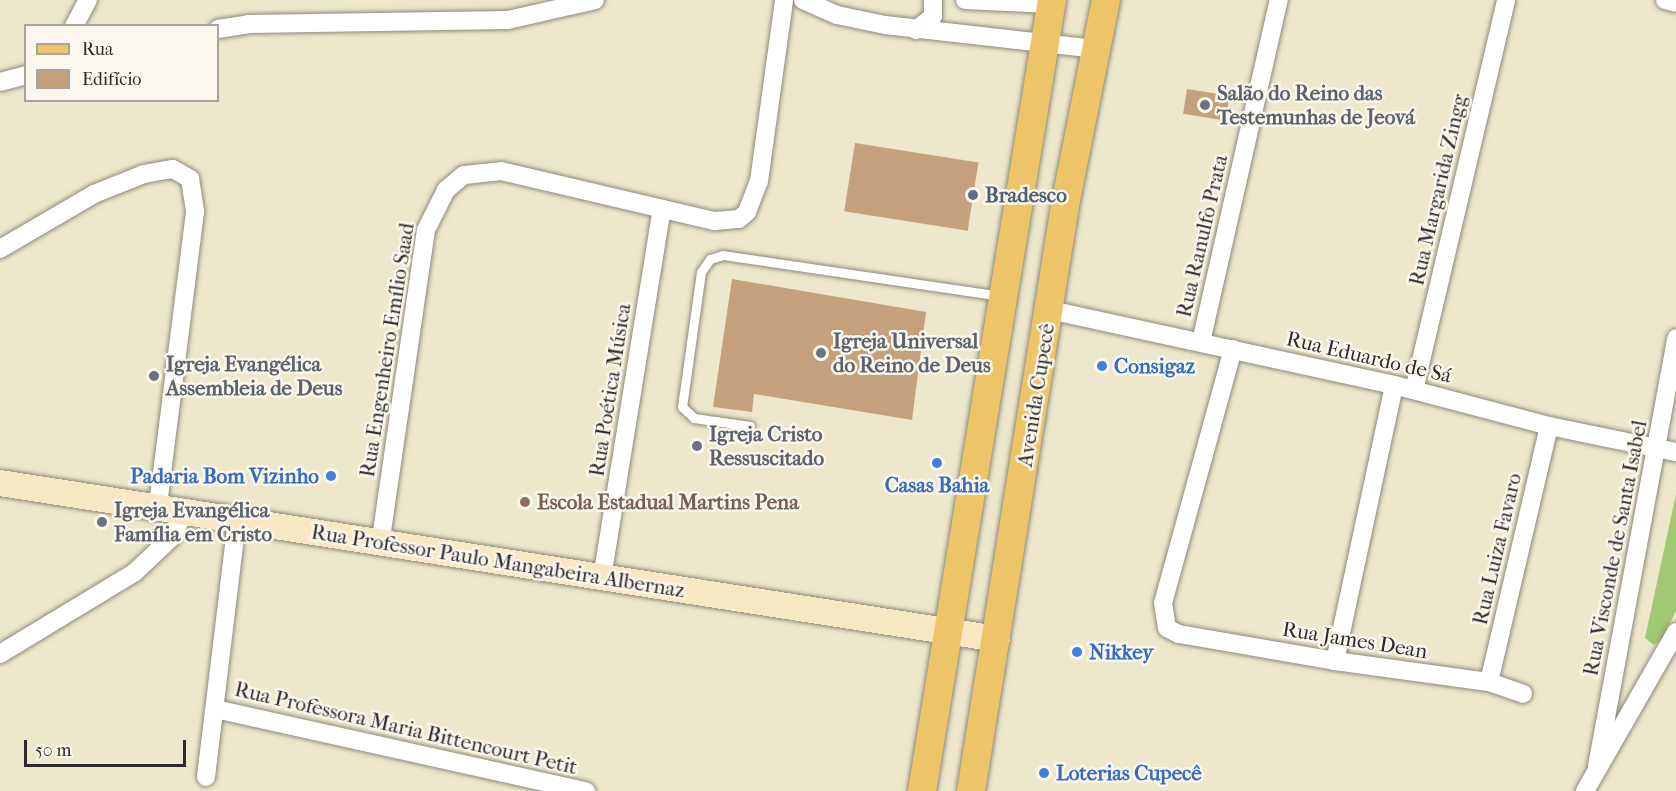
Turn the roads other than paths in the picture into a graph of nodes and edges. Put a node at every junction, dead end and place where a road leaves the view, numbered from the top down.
1 (88, 0) edge
2 (595, 0) edge
3 (784, 0) edge
4 (933, 0) edge
5 (965, 0) edge
6 (1106, 0) edge
7 (1278, 0) edge
8 (1506, 0) edge
9 (1665, 0) edge
10 (809, 1) edge
11 (1052, 2) edge
12 (1676, 3) edge
13 (75, 24) edge
14 (219, 28) edge
15 (916, 30) junction
16 (1043, 42) junction
17 (1095, 49) junction
18 (24, 76) edge
19 (0, 82) edge
20 (662, 209) junction
21 (0, 249) edge
22 (1002, 297) junction
23 (1050, 310) junction
24 (1676, 338) edge
25 (1201, 342) junction
26 (1233, 349) junction
27 (1394, 385) junction
28 (1414, 390) junction
29 (750, 426) dead end
30 (1549, 426) junction
31 (1657, 448) junction
32 (1676, 452) edge
33 (0, 483) edge
34 (158, 507) junction
35 (185, 510) junction
36 (237, 519) junction
37 (380, 545) junction
38 (602, 578) junction
39 (950, 631) junction
40 (1676, 632) edge
41 (997, 639) junction
42 (0, 654) edge
43 (1335, 661) junction
44 (1488, 682) junction
45 (1523, 694) dead end
46 (215, 709) junction
47 (1597, 766) junction
48 (206, 777) dead end
49 (586, 791) edge
50 (922, 791) edge
51 (970, 791) edge
52 (1585, 791) edge

1 - 13 street
2 - 14 street
3 - 20 street, Rua Engenheiro Emílio Saad
4 - 15 street
5 - 11 street
6 - 17 main road, Avenida Cupecê
7 - 25 street, Rua Ranulfo Prata
8 - 28 street, Rua Margarida Zingg
9 - 12 street
10 - 15 street
11 - 16 main road
15 - 16 street
16 - 17 street
16 - 22 main road
17 - 23 main road, Avenida Cupecê
18 - 19 street
20 - 37 street, Rua Engenheiro Emílio Saad
20 - 38 street, Rua Poética Música
21 - 34 street
22 - 29 lane
22 - 39 main road
23 - 25 street, Rua Eduardo de Sá
23 - 41 main road, Avenida Cupecê
24 - 31 street, Rua Visconde de Santa Isabel
25 - 26 street, Rua Eduardo de Sá
26 - 27 street, Rua Eduardo de Sá
26 - 43 street, Rua James Dean
27 - 28 street, Rua Eduardo de Sá
27 - 43 street
28 - 30 street, Rua Eduardo de Sá
30 - 31 street, Rua Eduardo de Sá
30 - 44 street, Rua Luiza Favaro
31 - 32 street, Rua Eduardo de Sá
31 - 47 street, Rua Visconde de Santa Isabel
33 - 34 street, Rua Professor Paulo Mangabeira Albernaz
34 - 35 street, Rua Professor Paulo Mangabeira Albernaz
35 - 36 street, Rua Professor Paulo Mangabeira Albernaz
35 - 42 street
36 - 37 street, Rua Professor Paulo Mangabeira Albernaz
36 - 46 street
37 - 38 street, Rua Professor Paulo Mangabeira Albernaz
38 - 39 street, Rua Professor Paulo Mangabeira Albernaz
39 - 41 street, Rua Professor Paulo Mangabeira Albernaz
39 - 50 main road
40 - 47 street
41 - 51 main road, Avenida Cupecê
43 - 44 street, Rua James Dean
44 - 45 street, Rua James Dean
46 - 48 street
46 - 49 street, Rua Professora Maria Bittencourt Petit
47 - 52 street

